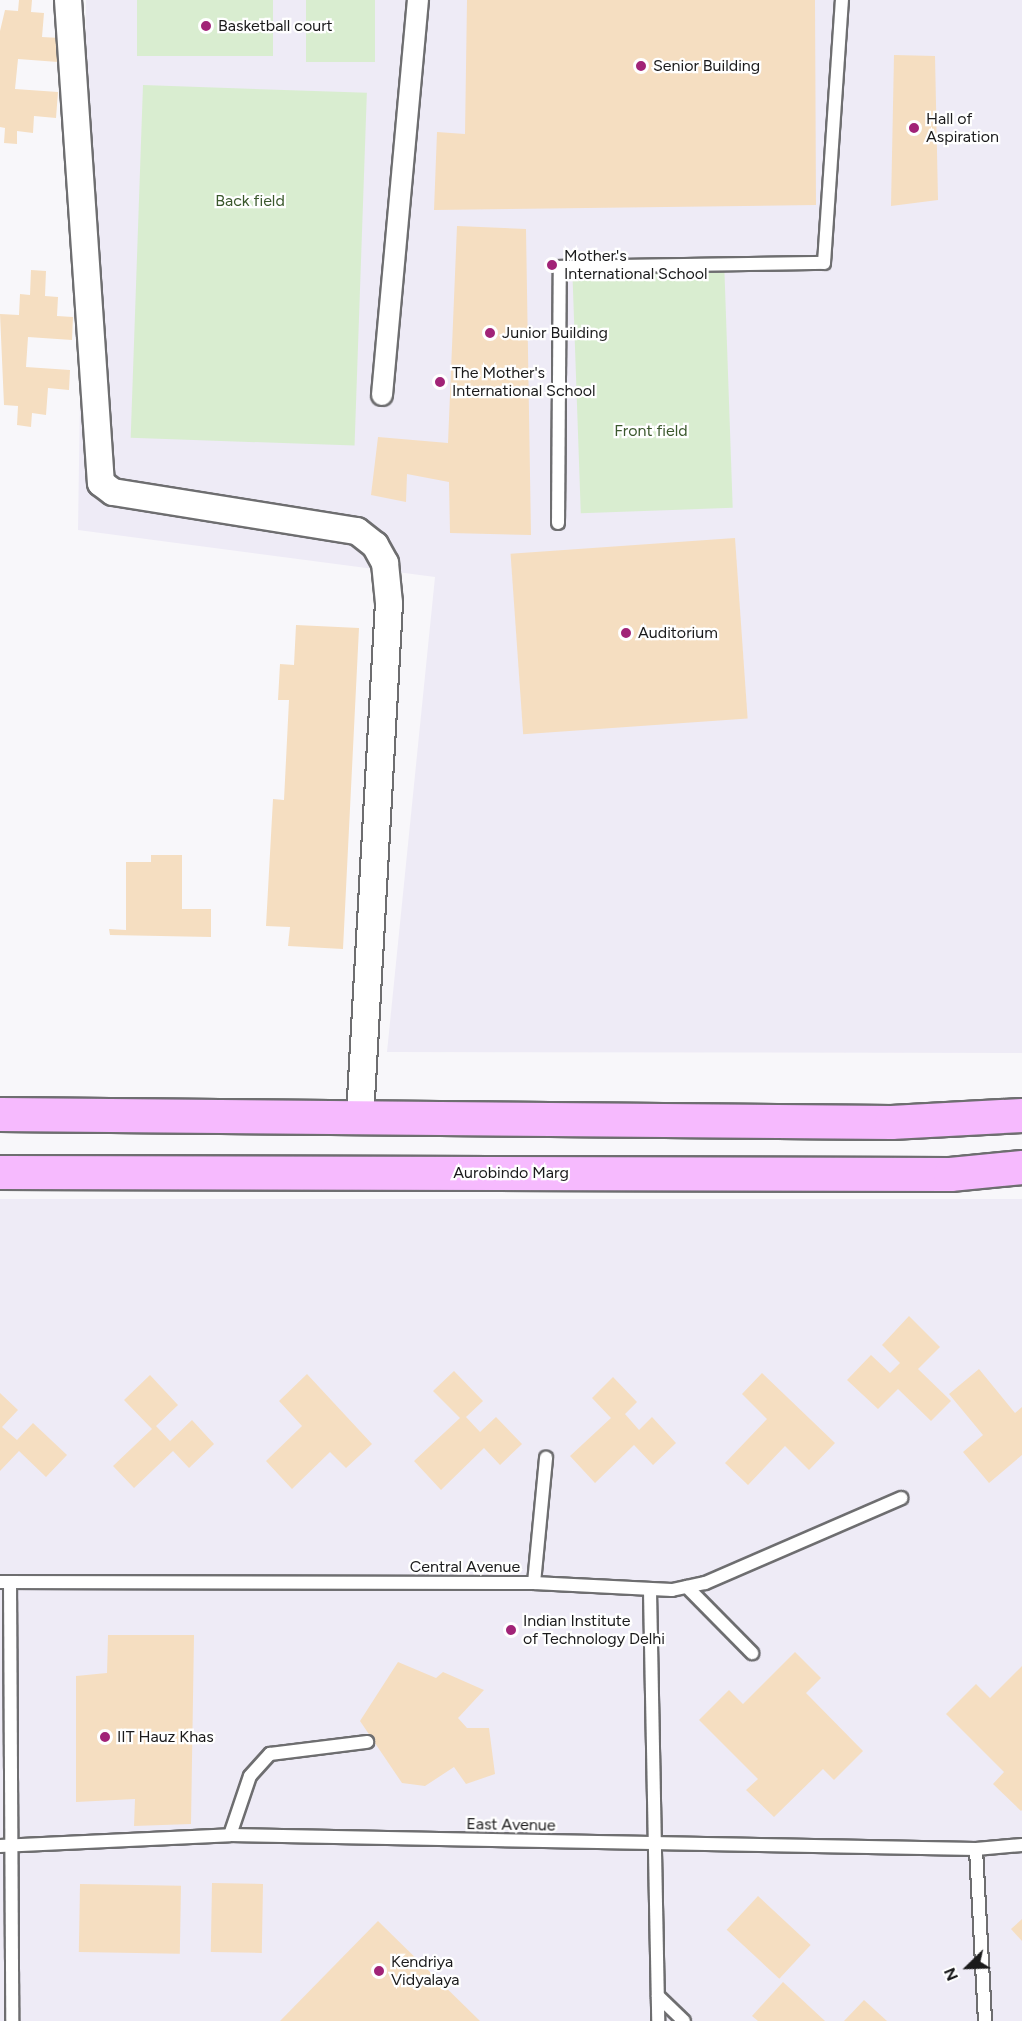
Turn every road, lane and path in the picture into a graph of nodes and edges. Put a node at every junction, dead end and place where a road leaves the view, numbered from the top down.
1 (68, 0) edge
2 (418, 0) edge
3 (842, 0) edge
4 (382, 395) dead end
5 (558, 523) dead end
6 (0, 1114) edge
7 (1022, 1115) edge
8 (360, 1117) junction
9 (1022, 1167) edge
10 (0, 1172) edge
11 (546, 1458) dead end
12 (902, 1498) dead end
13 (5, 1582) edge
14 (534, 1583) junction
15 (687, 1587) junction
16 (650, 1591) junction
17 (752, 1653) dead end
18 (367, 1742) dead end
19 (230, 1835) junction
20 (653, 1845) junction
21 (1022, 1845) edge
22 (5, 1846) edge
23 (976, 1849) junction
24 (658, 1996) junction
25 (12, 2021) edge
26 (658, 2021) edge
27 (684, 2021) edge
28 (985, 2021) edge

1 - 8 street
2 - 4 street
3 - 5 lane
6 - 8 highway
7 - 8 highway
9 - 10 highway, Aurobindo Marg
11 - 14 lane
12 - 15 lane, Central Avenue
13 - 14 lane, Central Avenue
13 - 22 lane, Central Avenue
14 - 16 lane, Central Avenue
15 - 16 lane, Central Avenue
15 - 17 lane
16 - 20 lane
18 - 19 lane
19 - 20 lane, East Avenue
19 - 22 lane, East Avenue
20 - 23 lane, East Avenue
20 - 24 lane
21 - 23 lane, East Avenue
22 - 25 lane, Central Avenue
23 - 28 lane
24 - 26 lane
24 - 27 lane

